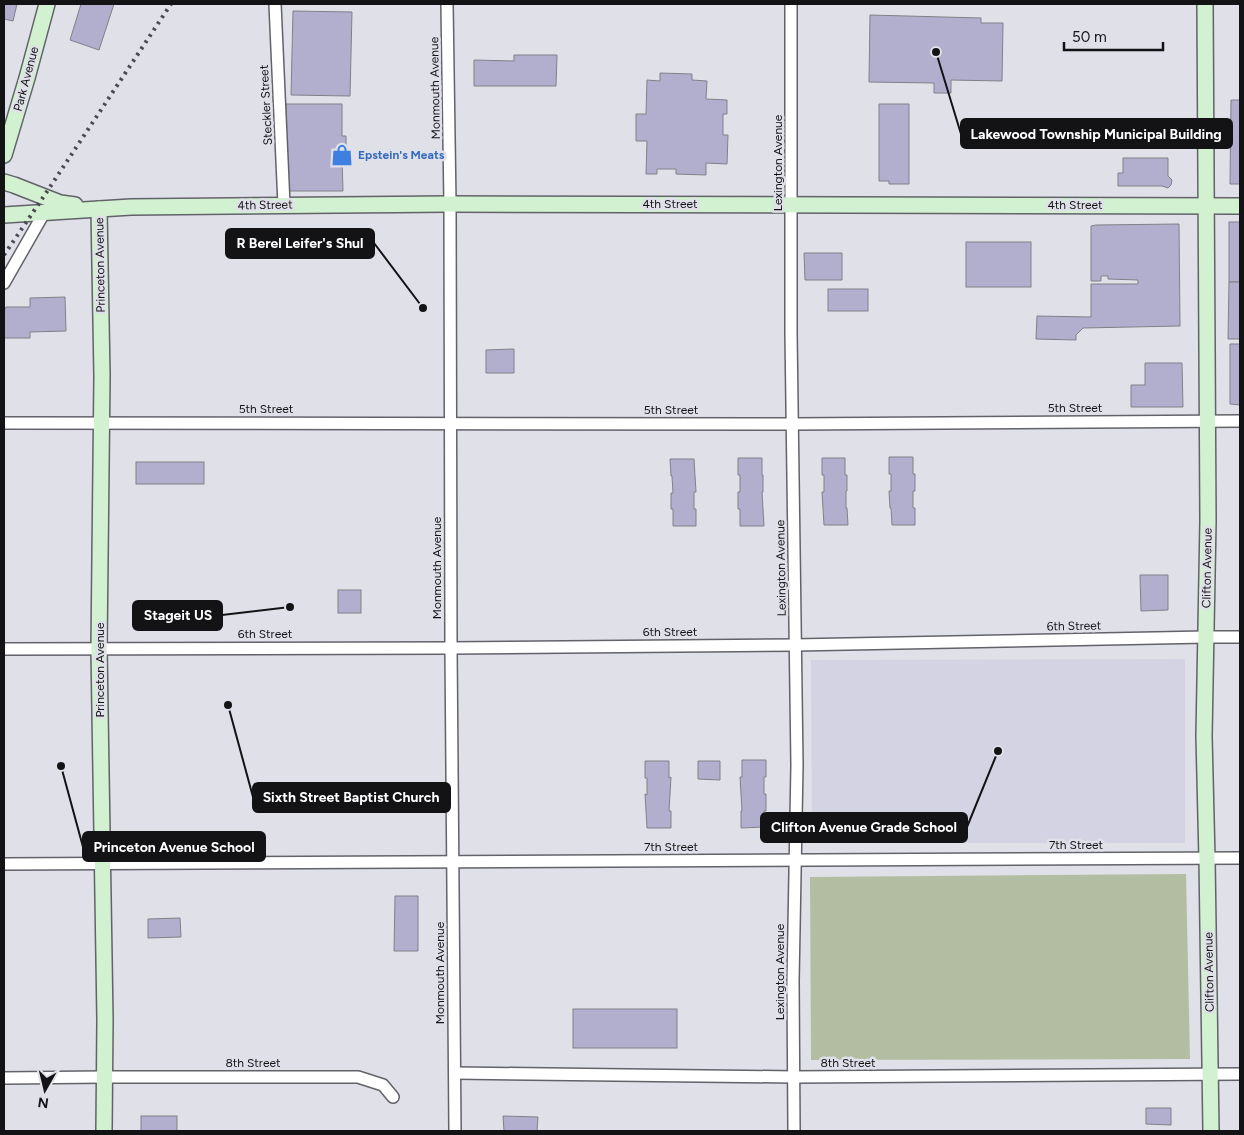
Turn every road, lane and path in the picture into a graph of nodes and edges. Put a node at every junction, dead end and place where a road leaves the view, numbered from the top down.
1 (47, 4) edge
2 (275, 4) edge
3 (447, 4) edge
4 (791, 4) edge
5 (1205, 4) edge
6 (4, 155) edge
7 (4, 182) edge
8 (450, 204) junction
9 (792, 204) junction
10 (284, 205) junction
11 (1206, 206) junction
12 (1240, 206) edge
13 (99, 209) junction
14 (44, 213) junction
15 (4, 216) edge
16 (4, 283) edge
17 (1206, 421) junction
18 (1240, 421) edge
19 (4, 423) edge
20 (101, 423) junction
21 (450, 423) junction
22 (793, 424) junction
23 (1206, 637) junction
24 (1240, 637) edge
25 (795, 644) junction
26 (451, 648) junction
27 (4, 649) edge
28 (99, 649) junction
29 (1207, 858) junction
30 (1240, 858) edge
31 (795, 860) junction
32 (453, 862) junction
33 (4, 864) edge
34 (102, 864) junction
35 (455, 1073) junction
36 (1210, 1074) junction
37 (1240, 1074) edge
38 (105, 1077) junction
39 (794, 1077) junction
40 (4, 1078) edge
41 (393, 1097) dead end
42 (104, 1131) edge
43 (455, 1131) edge
44 (794, 1131) edge
45 (1211, 1131) edge

1 - 6 street, Park Avenue
2 - 10 street, Steckler Street
3 - 8 street, Monmouth Avenue
4 - 9 street, Lexington Avenue
5 - 11 street, Clifton Avenue
7 - 13 street
8 - 9 street, 4th Street
8 - 10 street, 4th Street
8 - 21 street, Monmouth Avenue
9 - 11 street, 4th Street
9 - 22 street, Lexington Avenue
10 - 13 street, 4th Street
11 - 12 street, 4th Street
11 - 17 street, Clifton Avenue
13 - 14 street
13 - 20 street, Princeton Avenue
14 - 15 street
14 - 16 street
17 - 18 street, 5th Street
17 - 22 street, 5th Street
17 - 23 street, Clifton Avenue
19 - 20 street, 5th Street
20 - 21 street, 5th Street
20 - 28 street, Princeton Avenue
21 - 22 street, 5th Street
21 - 26 street, Monmouth Avenue
22 - 25 street, Lexington Avenue
23 - 24 street, 6th Street
23 - 25 street, 6th Street
23 - 29 street, Clifton Avenue
25 - 26 street, 6th Street
25 - 31 street, Lexington Avenue
26 - 28 street, 6th Street
26 - 32 street, Monmouth Avenue
27 - 28 street, 6th Street
28 - 34 street, Princeton Avenue
29 - 30 street, 7th Street
29 - 31 street, 7th Street
29 - 36 street, Clifton Avenue
31 - 32 street, 7th Street
31 - 39 street, Lexington Avenue
32 - 34 street, 7th Street
32 - 35 street, Monmouth Avenue
33 - 34 street, 7th Street
34 - 38 street, Princeton Avenue
35 - 39 street, 8th Street
35 - 43 street, Monmouth Avenue
36 - 37 street, 8th Street
36 - 39 street, 8th Street
36 - 45 street, Clifton Avenue
38 - 40 street, 8th Street
38 - 41 street, 8th Street
38 - 42 street, Princeton Avenue
39 - 44 street, Lexington Avenue

